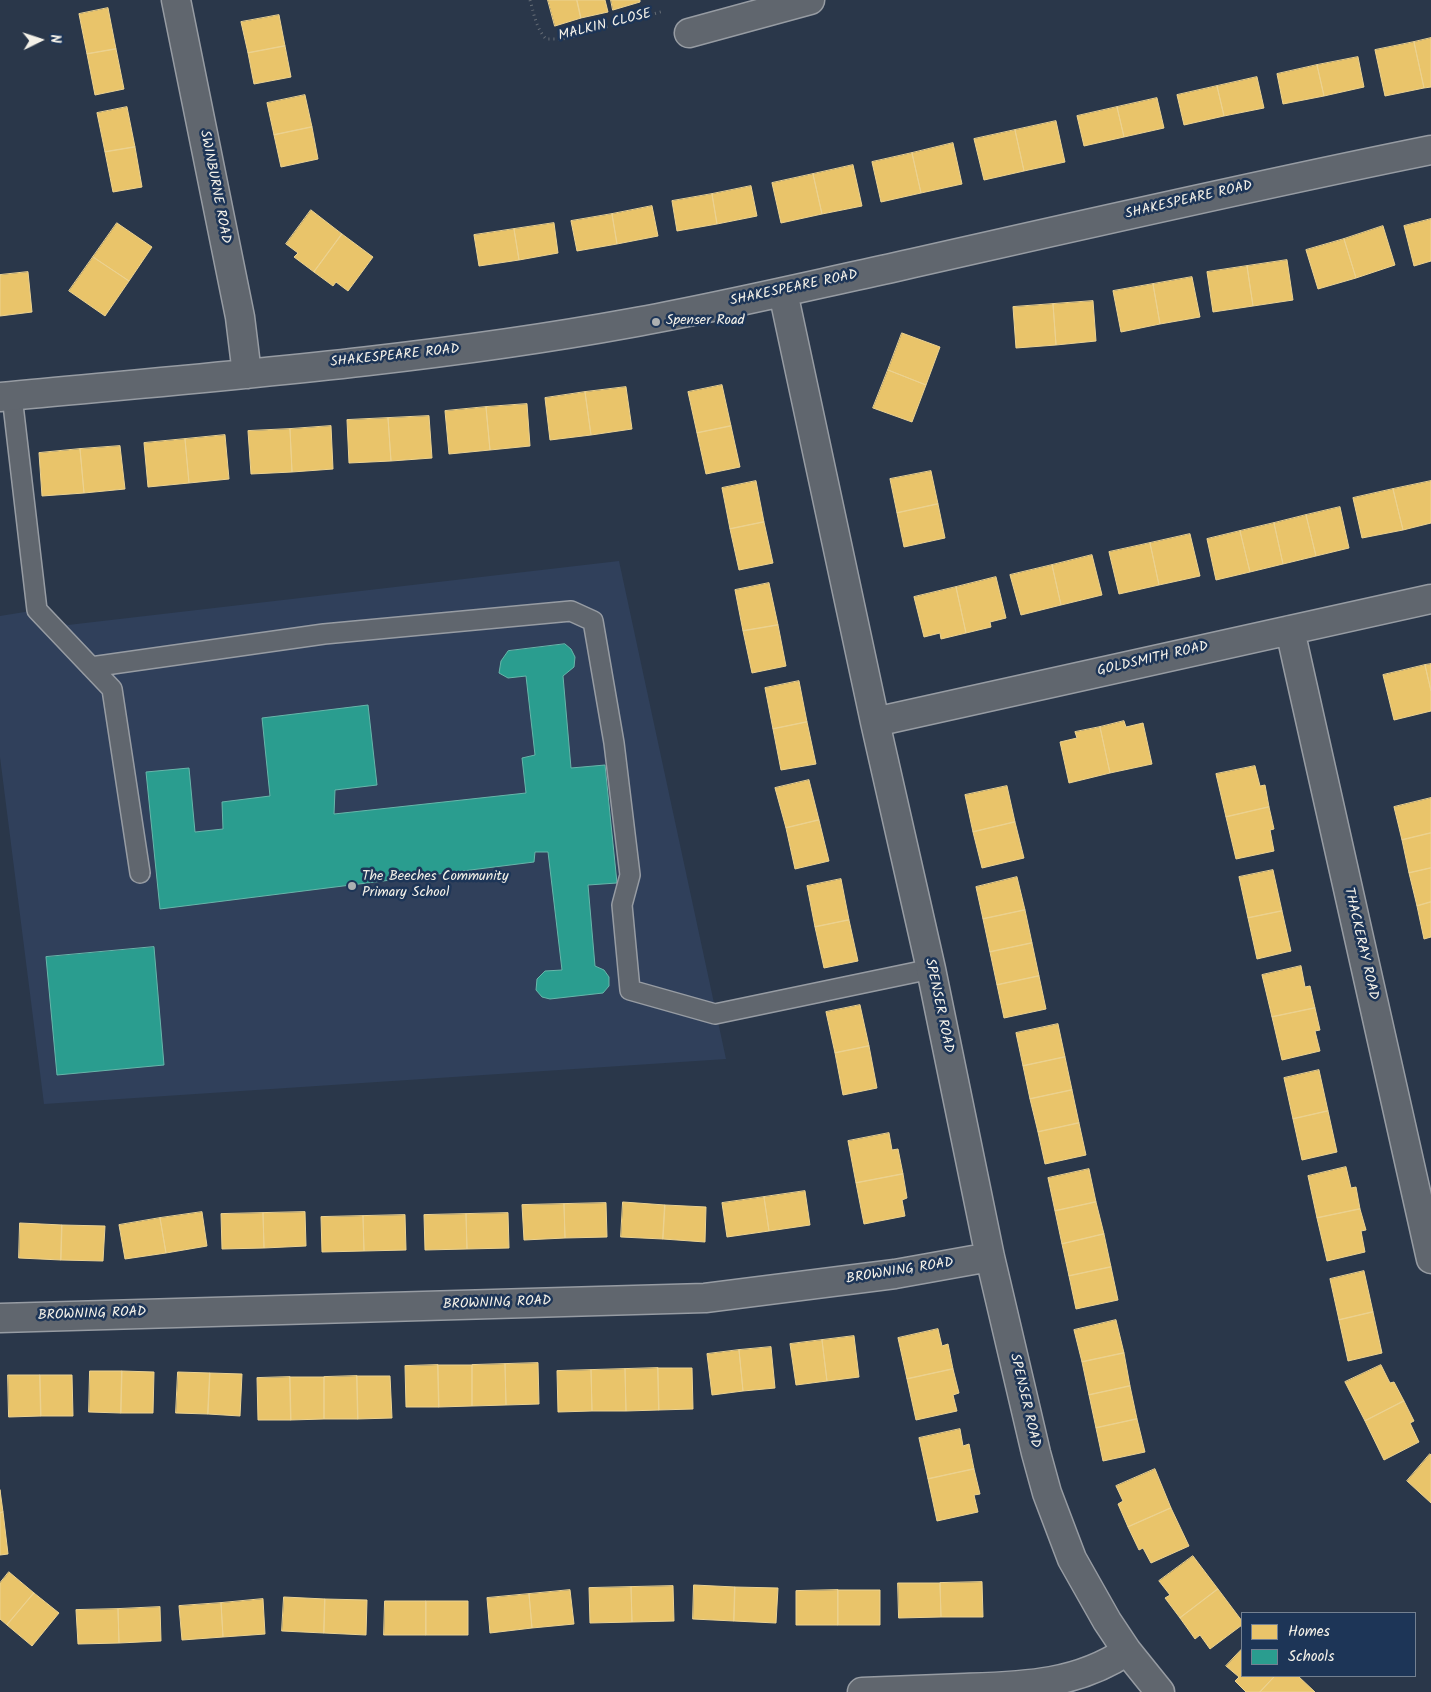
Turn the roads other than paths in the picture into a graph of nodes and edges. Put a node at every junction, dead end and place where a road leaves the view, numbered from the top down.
1 (176, 0) edge
2 (810, 0) edge
3 (689, 33) road end
4 (1431, 150) edge
5 (783, 292) junction
6 (247, 374) junction
7 (6, 396) edge
8 (1431, 599) edge
9 (1290, 630) junction
10 (91, 667) junction
11 (875, 722) junction
12 (140, 873) dead end
13 (931, 969) junction
14 (990, 1257) junction
15 (1431, 1258) edge
16 (0, 1318) edge
17 (1127, 1651) junction
18 (862, 1692) edge
19 (1160, 1692) edge

1 - 6 street, SWINBURNE ROAD
2 - 3 street
4 - 5 street, SHAKESPEARE ROAD
5 - 6 street, SHAKESPEARE ROAD
5 - 11 street, SPENSER ROAD
6 - 7 street, SHAKESPEARE ROAD
7 - 10 lane
8 - 9 street, GOLDSMITH ROAD
9 - 11 street, GOLDSMITH ROAD
9 - 15 street, THACKERAY ROAD
10 - 12 lane
10 - 13 lane
11 - 13 street, SPENSER ROAD
13 - 14 street, SPENSER ROAD
14 - 16 street, BROWNING ROAD
14 - 17 street, SPENSER ROAD
17 - 18 street
17 - 19 street, SPENSER ROAD

